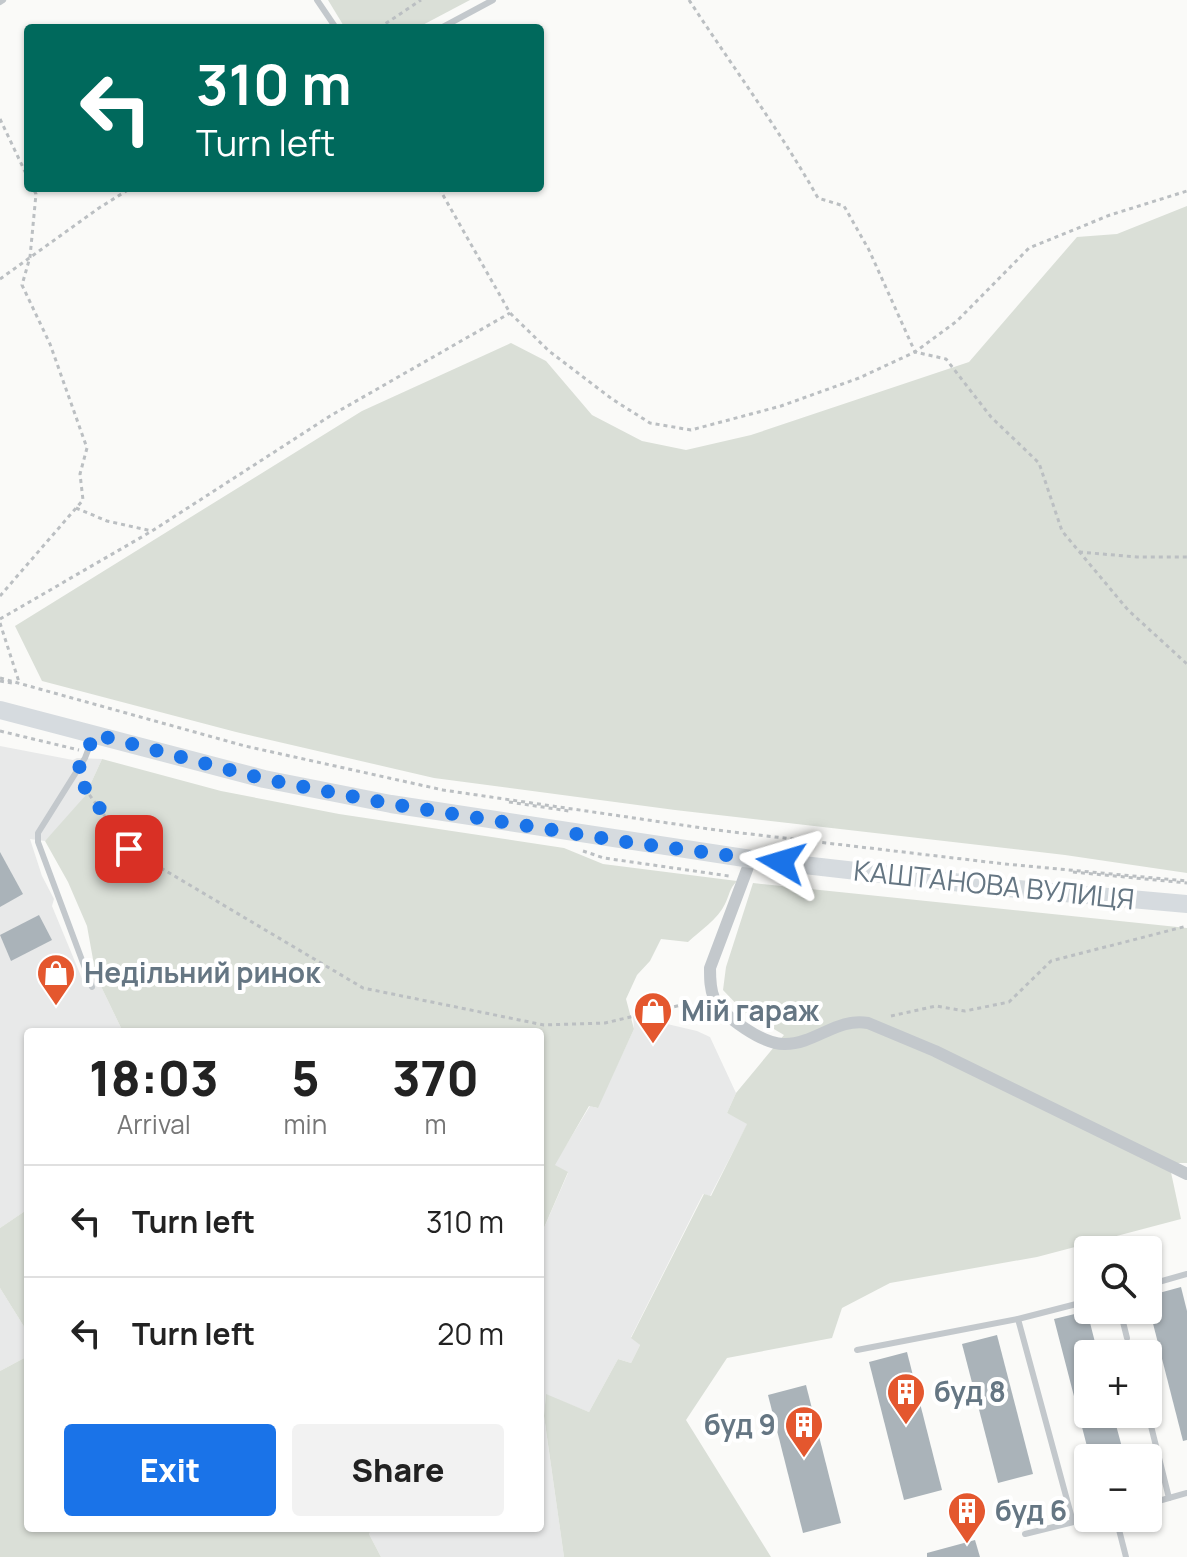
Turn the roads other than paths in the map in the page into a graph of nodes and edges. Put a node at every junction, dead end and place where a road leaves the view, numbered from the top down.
1 (317, 0) edge
2 (493, 0) edge
3 (333, 24) edge
4 (448, 24) edge
5 (0, 710) edge
6 (94, 734) junction
7 (751, 859) junction
8 (1187, 904) edge
9 (92, 987) dead end
10 (1187, 1174) edge
11 (1187, 1274) edge
12 (1162, 1281) edge
13 (1074, 1305) edge
14 (1018, 1319) junction
15 (1124, 1324) edge
16 (1127, 1338) dead end
17 (857, 1350) dead end
18 (1152, 1428) edge
19 (1187, 1493) edge
20 (1169, 1498) junction
21 (1162, 1500) edge
22 (1073, 1522) joint
23 (1120, 1532) edge
24 (1025, 1534) dead end
25 (1126, 1557) edge

1 - 3 lane
2 - 4 lane
5 - 6 main road, КАШТАНОВА ВУЛИЦЯ
6 - 7 main road, КАШТАНОВА ВУЛИЦЯ
6 - 9 lane
7 - 8 main road, КАШТАНОВА ВУЛИЦЯ
7 - 10 street
11 - 12 lane
13 - 14 lane
14 - 17 lane
14 - 22 lane
15 - 16 lane
18 - 20 lane
19 - 20 lane
20 - 21 lane
22 - 24 lane
23 - 25 lane

